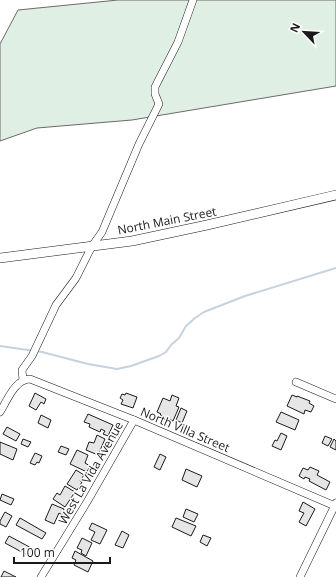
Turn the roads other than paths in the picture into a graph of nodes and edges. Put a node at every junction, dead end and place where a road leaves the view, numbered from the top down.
1 (193, 0) edge
2 (336, 195) edge
3 (92, 246) junction
4 (0, 258) edge
5 (24, 379) junction
6 (296, 382) dead end
7 (336, 399) edge
8 (0, 412) edge
9 (134, 420) junction
10 (335, 505) edge
11 (41, 577) edge
12 (300, 577) edge

1 - 3 street
2 - 3 main road, North Main Street
3 - 4 main road, North Main Street
3 - 5 street
5 - 8 street
5 - 9 street, North Villa Street
6 - 7 street
9 - 10 street, North Villa Street
9 - 11 street, West La Vida Avenue
10 - 12 street

